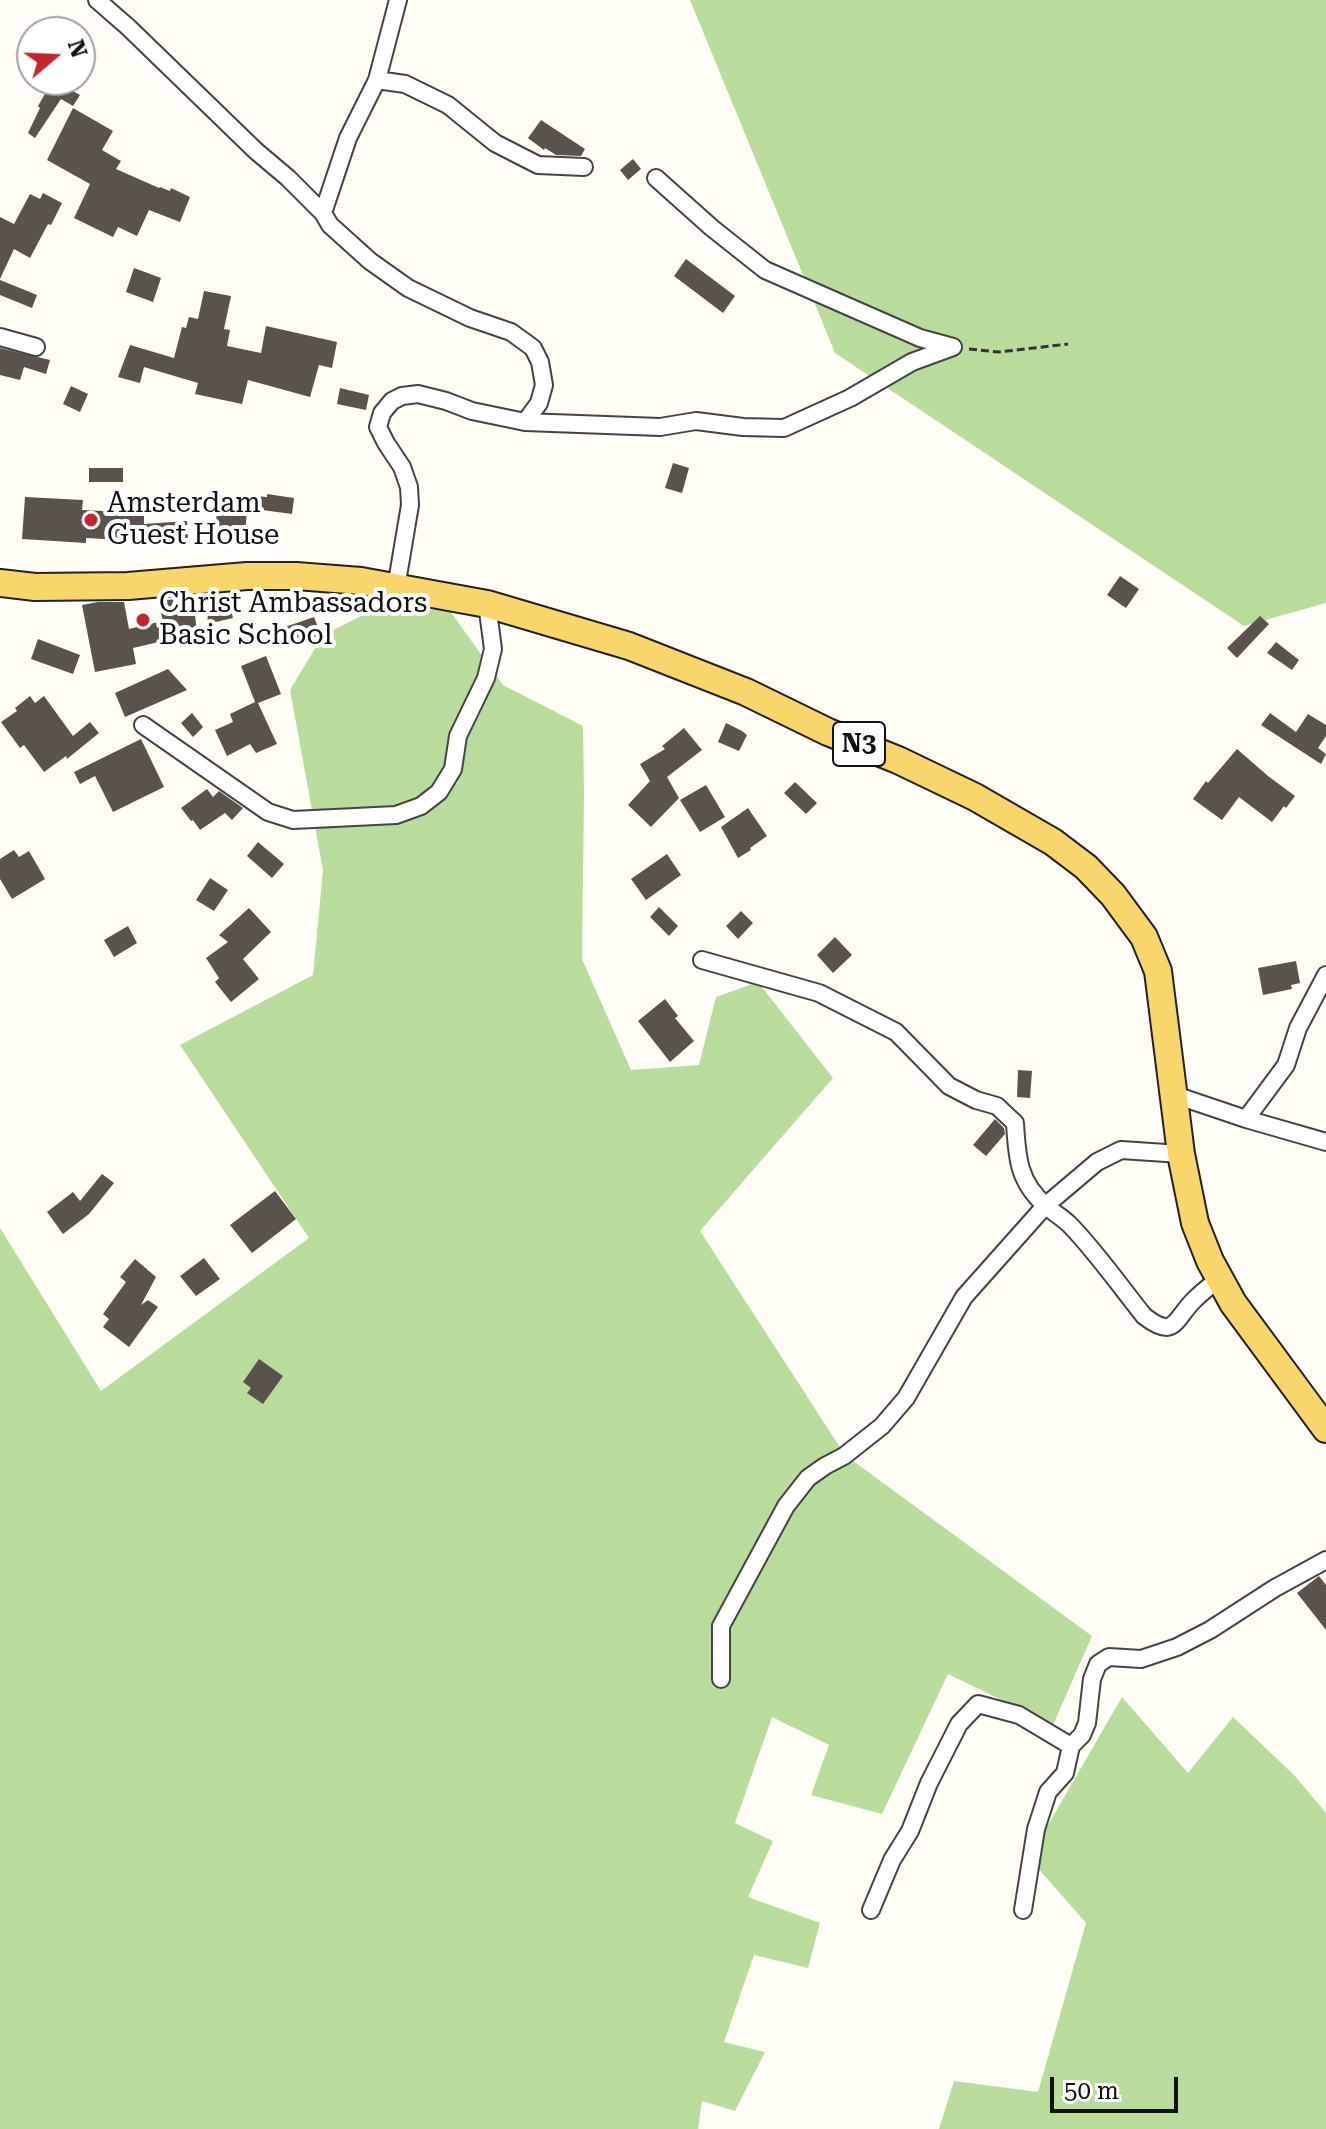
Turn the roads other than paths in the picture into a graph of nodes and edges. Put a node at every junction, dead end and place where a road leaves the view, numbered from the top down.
1 (97, 0) edge
2 (398, 0) edge
3 (377, 80) junction
4 (584, 167) dead end
5 (656, 178) dead end
6 (323, 213) junction
7 (0, 337) edge
8 (36, 347) dead end
9 (525, 422) junction
10 (0, 583) edge
11 (396, 588) junction
12 (487, 604) junction
13 (143, 725) dead end
14 (702, 960) dead end
15 (1326, 975) edge
16 (1172, 1094) junction
17 (1246, 1119) junction
18 (1326, 1142) edge
19 (1181, 1154) junction
20 (1045, 1206) junction
21 (1220, 1278) junction
22 (1326, 1429) edge
23 (1326, 1560) edge
24 (721, 1679) dead end
25 (1071, 1746) junction
26 (871, 1910) dead end
27 (1023, 1910) dead end

1 - 6 street
2 - 3 street
3 - 4 street
3 - 6 street
5 - 9 street
6 - 9 street
7 - 8 street
9 - 11 street
10 - 11 main road, N3
11 - 12 main road, N3
12 - 13 street
12 - 16 main road, N3
14 - 20 street
15 - 17 street
16 - 17 street
16 - 19 main road, N3
17 - 18 street
19 - 20 street
19 - 21 main road, N3
20 - 21 street
20 - 24 street
21 - 22 main road, N3
23 - 25 street
25 - 26 street
25 - 27 street

